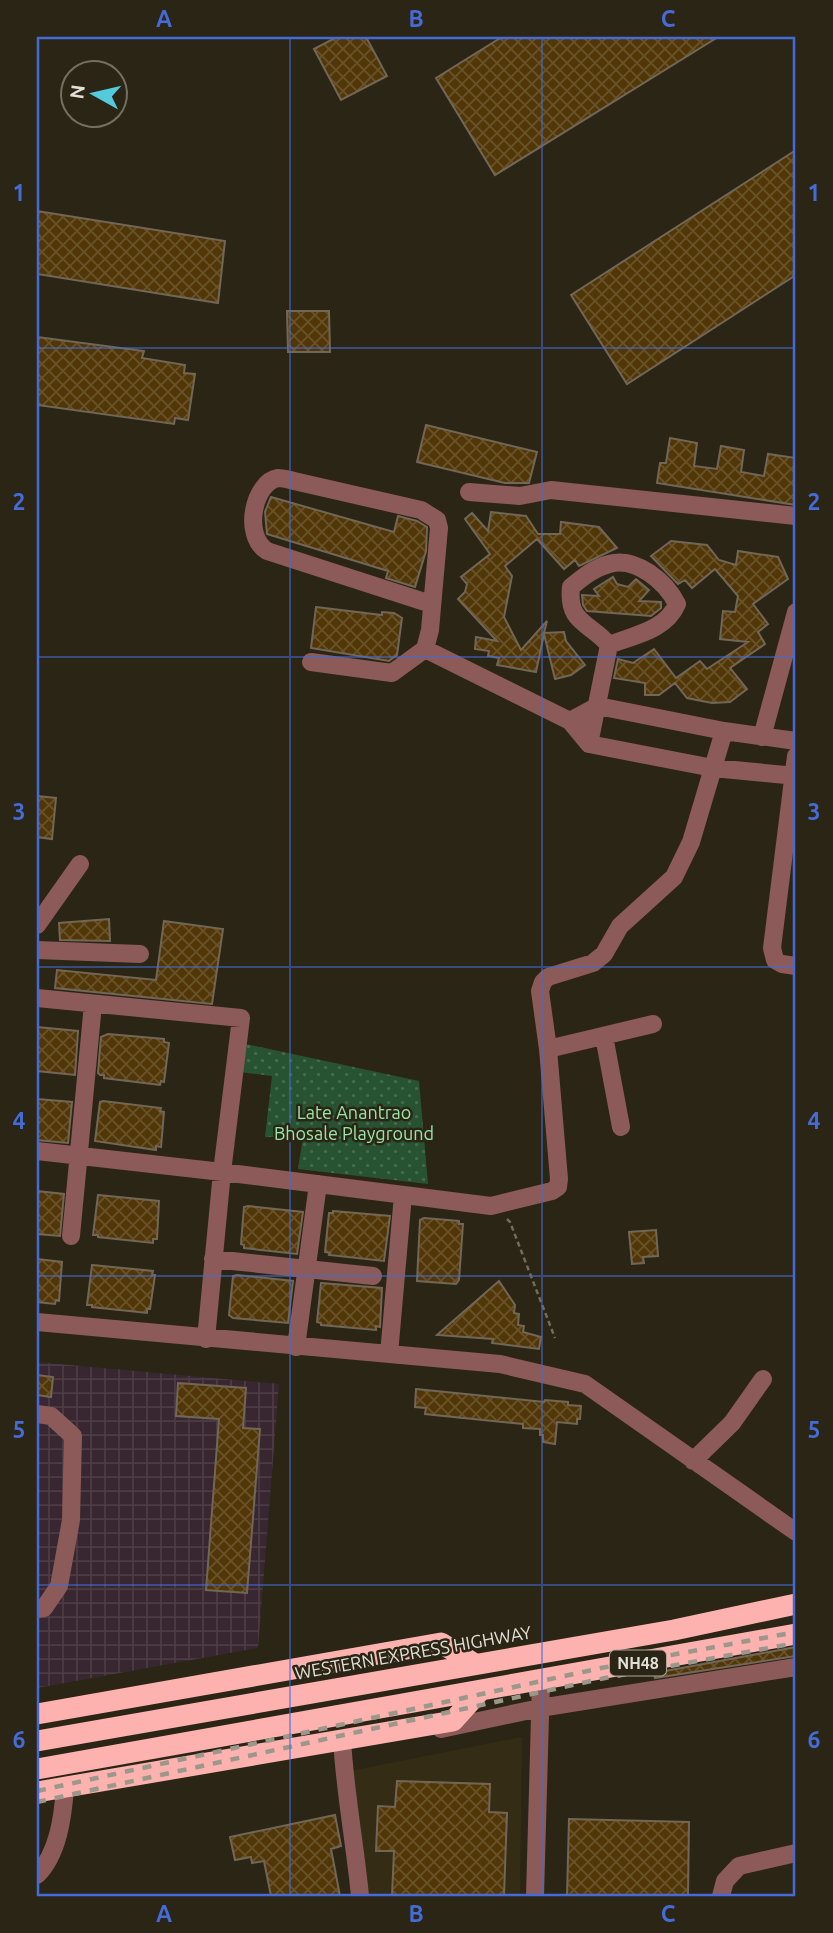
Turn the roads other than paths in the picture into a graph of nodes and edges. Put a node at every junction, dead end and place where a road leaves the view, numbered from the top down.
1 (468, 492) dead end
2 (796, 516) edge
3 (431, 604) junction
4 (796, 612) edge
5 (610, 645) junction
6 (425, 649) junction
7 (311, 662) dead end
8 (598, 706) junction
9 (570, 721) junction
10 (724, 731) junction
11 (762, 737) junction
12 (796, 741) edge
13 (589, 744) junction
14 (796, 756) edge
15 (713, 768) junction
16 (795, 776) edge
17 (80, 864) dead end
18 (37, 925) edge
19 (37, 950) edge
20 (140, 954) dead end
21 (796, 966) edge
22 (37, 998) edge
23 (93, 1004) junction
24 (653, 1024) dead end
25 (604, 1036) junction
26 (548, 1049) junction
27 (621, 1127) dead end
28 (37, 1151) edge
29 (79, 1156) junction
30 (222, 1172) junction
31 (318, 1184) junction
32 (403, 1195) junction
33 (71, 1236) dead end
34 (213, 1259) junction
35 (307, 1268) junction
36 (373, 1276) dead end
37 (37, 1322) edge
38 (206, 1339) junction
39 (296, 1347) junction
40 (389, 1354) junction
41 (763, 1379) dead end
42 (37, 1414) edge
43 (693, 1461) junction
44 (796, 1532) edge
45 (796, 1604) edge
46 (37, 1609) edge
47 (796, 1634) edge
48 (473, 1663) junction
49 (796, 1667) edge
50 (541, 1681) junction
51 (480, 1691) junction
52 (540, 1708) junction
53 (37, 1714) edge
54 (37, 1741) edge
55 (342, 1745) junction
56 (37, 1769) edge
57 (65, 1791) junction
58 (37, 1792) edge
59 (37, 1801) edge
60 (796, 1853) edge
61 (37, 1875) edge
62 (360, 1896) edge
63 (536, 1896) edge
64 (721, 1896) edge

1 - 2 street
3 - 3 street
3 - 6 street
4 - 11 street
5 - 5 street
5 - 8 street
6 - 7 street
6 - 9 street
8 - 9 street
8 - 10 street
8 - 13 street
9 - 13 street
10 - 11 street
10 - 15 street
11 - 12 street
13 - 15 street
14 - 16 street
15 - 16 street
15 - 26 street
16 - 21 street
17 - 18 street
19 - 20 street
22 - 23 street
23 - 29 street
23 - 30 street
24 - 25 street
25 - 26 street
25 - 27 street
26 - 32 street
28 - 29 street
29 - 30 street
29 - 33 street
30 - 31 street
30 - 34 street
31 - 32 street
31 - 35 street
32 - 40 street
34 - 35 street
34 - 38 street
35 - 36 street
35 - 39 street
37 - 38 street
38 - 39 street
39 - 40 street
40 - 43 street
41 - 43 street
42 - 46 street
43 - 44 street
45 - 48 highway, WESTERN EXPRESS HIGHWAY / NH48
47 - 50 highway, NH48
48 - 53 highway
48 - 54 highway, WESTERN EXPRESS HIGHWAY / NH48
49 - 52 street
50 - 51 highway, NH48
50 - 52 street
51 - 55 highway
51 - 56 highway, NH48
52 - 55 street
52 - 63 street
55 - 57 highway
55 - 62 street
57 - 58 highway
57 - 59 street
57 - 61 street
60 - 64 street

